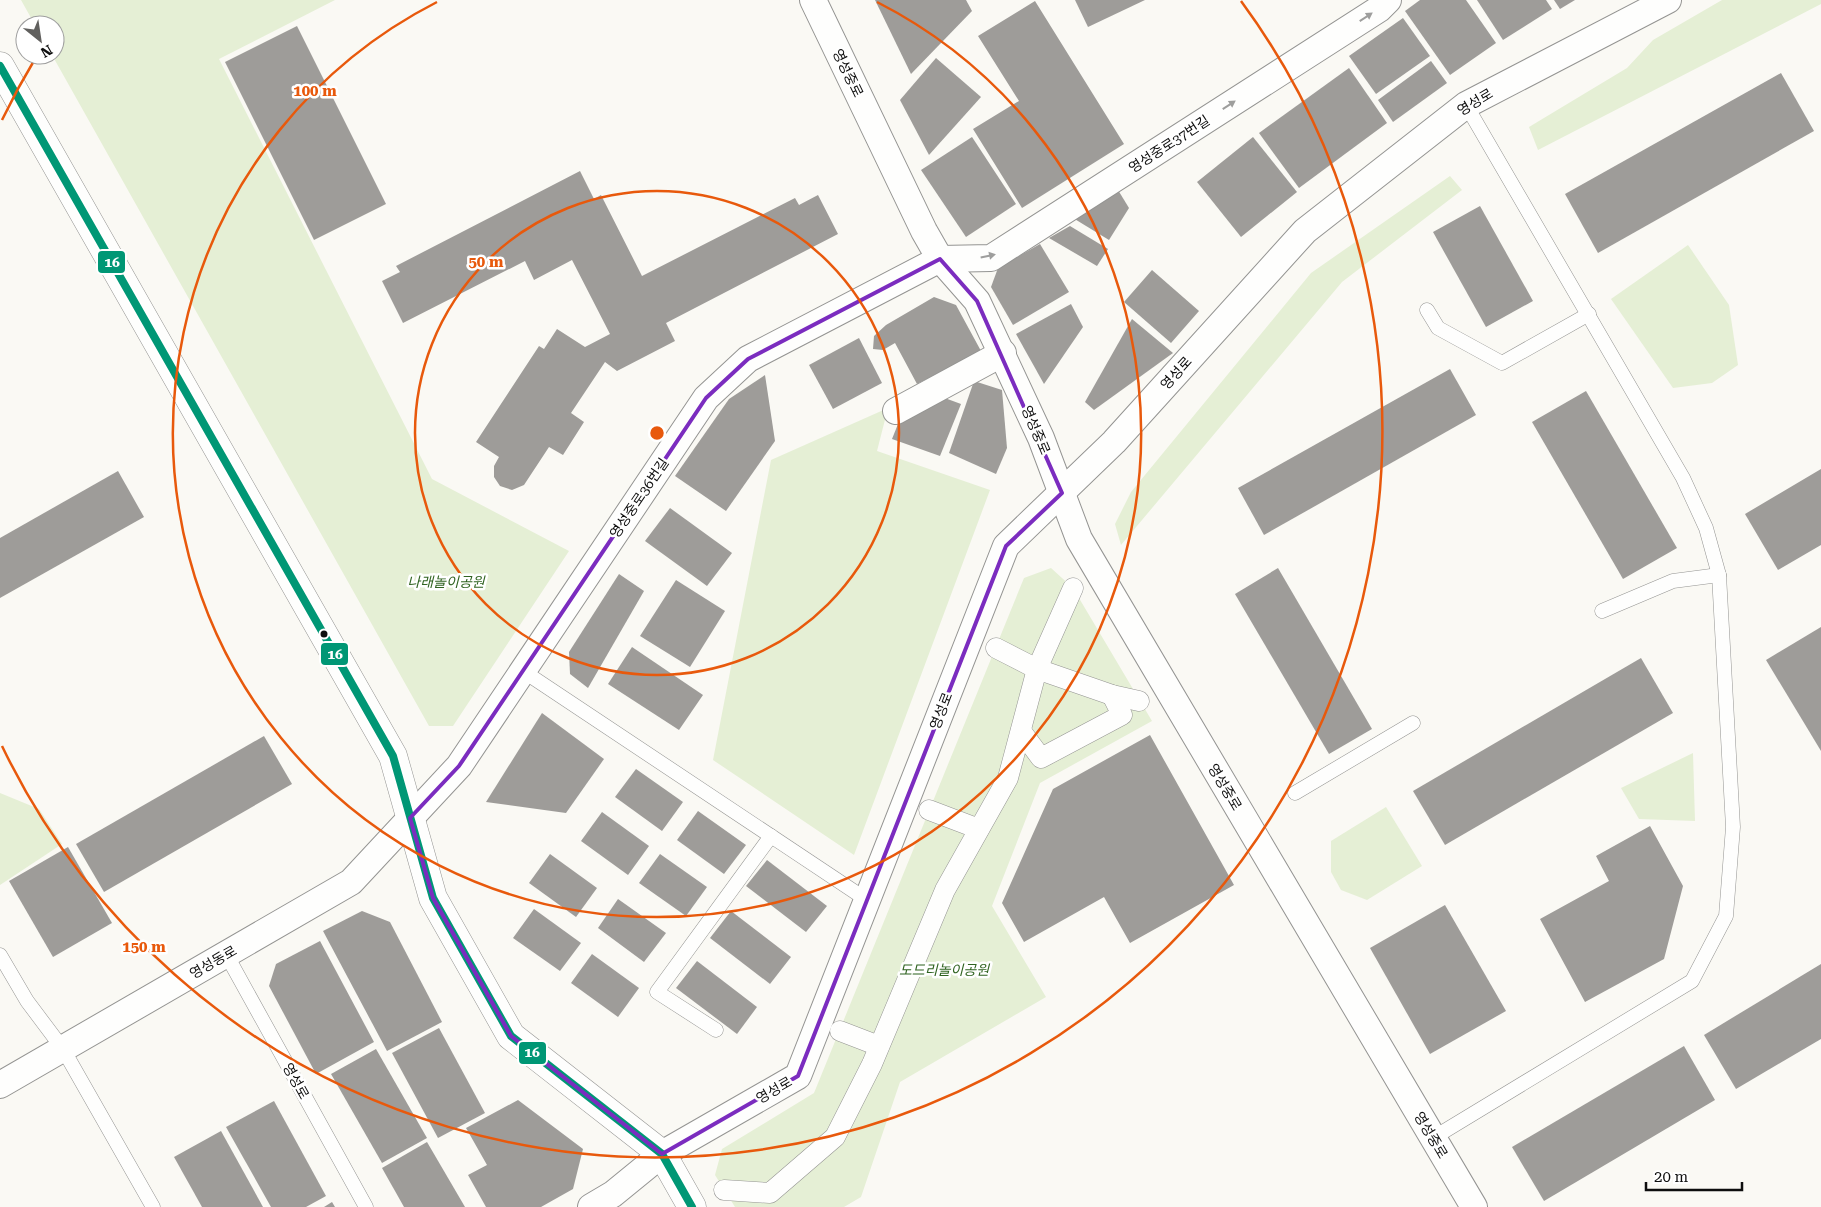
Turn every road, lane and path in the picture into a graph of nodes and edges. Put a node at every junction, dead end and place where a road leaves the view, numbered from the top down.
1 (812, 0) edge
2 (1388, 0) edge
3 (1668, 0) edge
4 (0, 66) edge
5 (1466, 105) junction
6 (940, 259) junction
7 (1427, 310) dead end
8 (1588, 314) junction
9 (1003, 353) junction
10 (896, 411) dead end
11 (1062, 493) junction
12 (1719, 575) junction
13 (1073, 588) dead end
14 (1602, 610) dead end
15 (996, 648) dead end
16 (1038, 669) junction
17 (523, 671) junction
18 (1112, 695) junction
19 (1139, 701) dead end
20 (1414, 723) dead end
21 (1021, 731) junction
22 (1295, 794) dead end
23 (929, 810) dead end
24 (410, 818) junction
25 (979, 829) junction
26 (771, 836) junction
27 (867, 900) junction
28 (226, 954) junction
29 (0, 955) edge
30 (716, 1030) dead end
31 (840, 1031) dead end
32 (879, 1046) junction
33 (63, 1049) junction
34 (0, 1085) edge
35 (1433, 1138) junction
36 (662, 1154) junction
37 (724, 1190) dead end
38 (153, 1207) edge
39 (366, 1207) edge
40 (592, 1207) edge
41 (692, 1207) edge
42 (1474, 1207) edge

1 - 6 street, 영성중로
6 -> 2 street, 영성중로37번길
3 - 5 street, 영성로
4 - 24 street
5 - 8 lane
5 - 11 street, 영성로
6 - 9 street, 영성중로
6 - 17 street, 영성중로36번길
7 - 8 lane
8 - 12 lane
9 - 10 street
9 - 11 street, 영성중로
11 - 27 street, 영성로
11 - 35 street, 영성중로
12 - 14 lane
12 - 35 lane
13 - 16 street
15 - 16 street
16 - 18 street
16 - 21 street
17 - 24 street, 영성중로36번길
17 - 26 lane
18 - 19 street
18 - 21 street
20 - 22 lane
21 - 25 street
23 - 25 street
24 - 28 street, 영성동로
24 - 36 street
25 - 32 street
26 - 27 lane
26 - 30 lane
27 - 36 street, 영성로
28 - 33 street, 영성동로
28 - 39 lane, 영성로
29 - 33 lane
31 - 32 street
32 - 37 street
33 - 34 street, 영성동로
33 - 38 lane
35 - 42 street, 영성중로
36 - 40 street, 영성로
36 - 41 street

